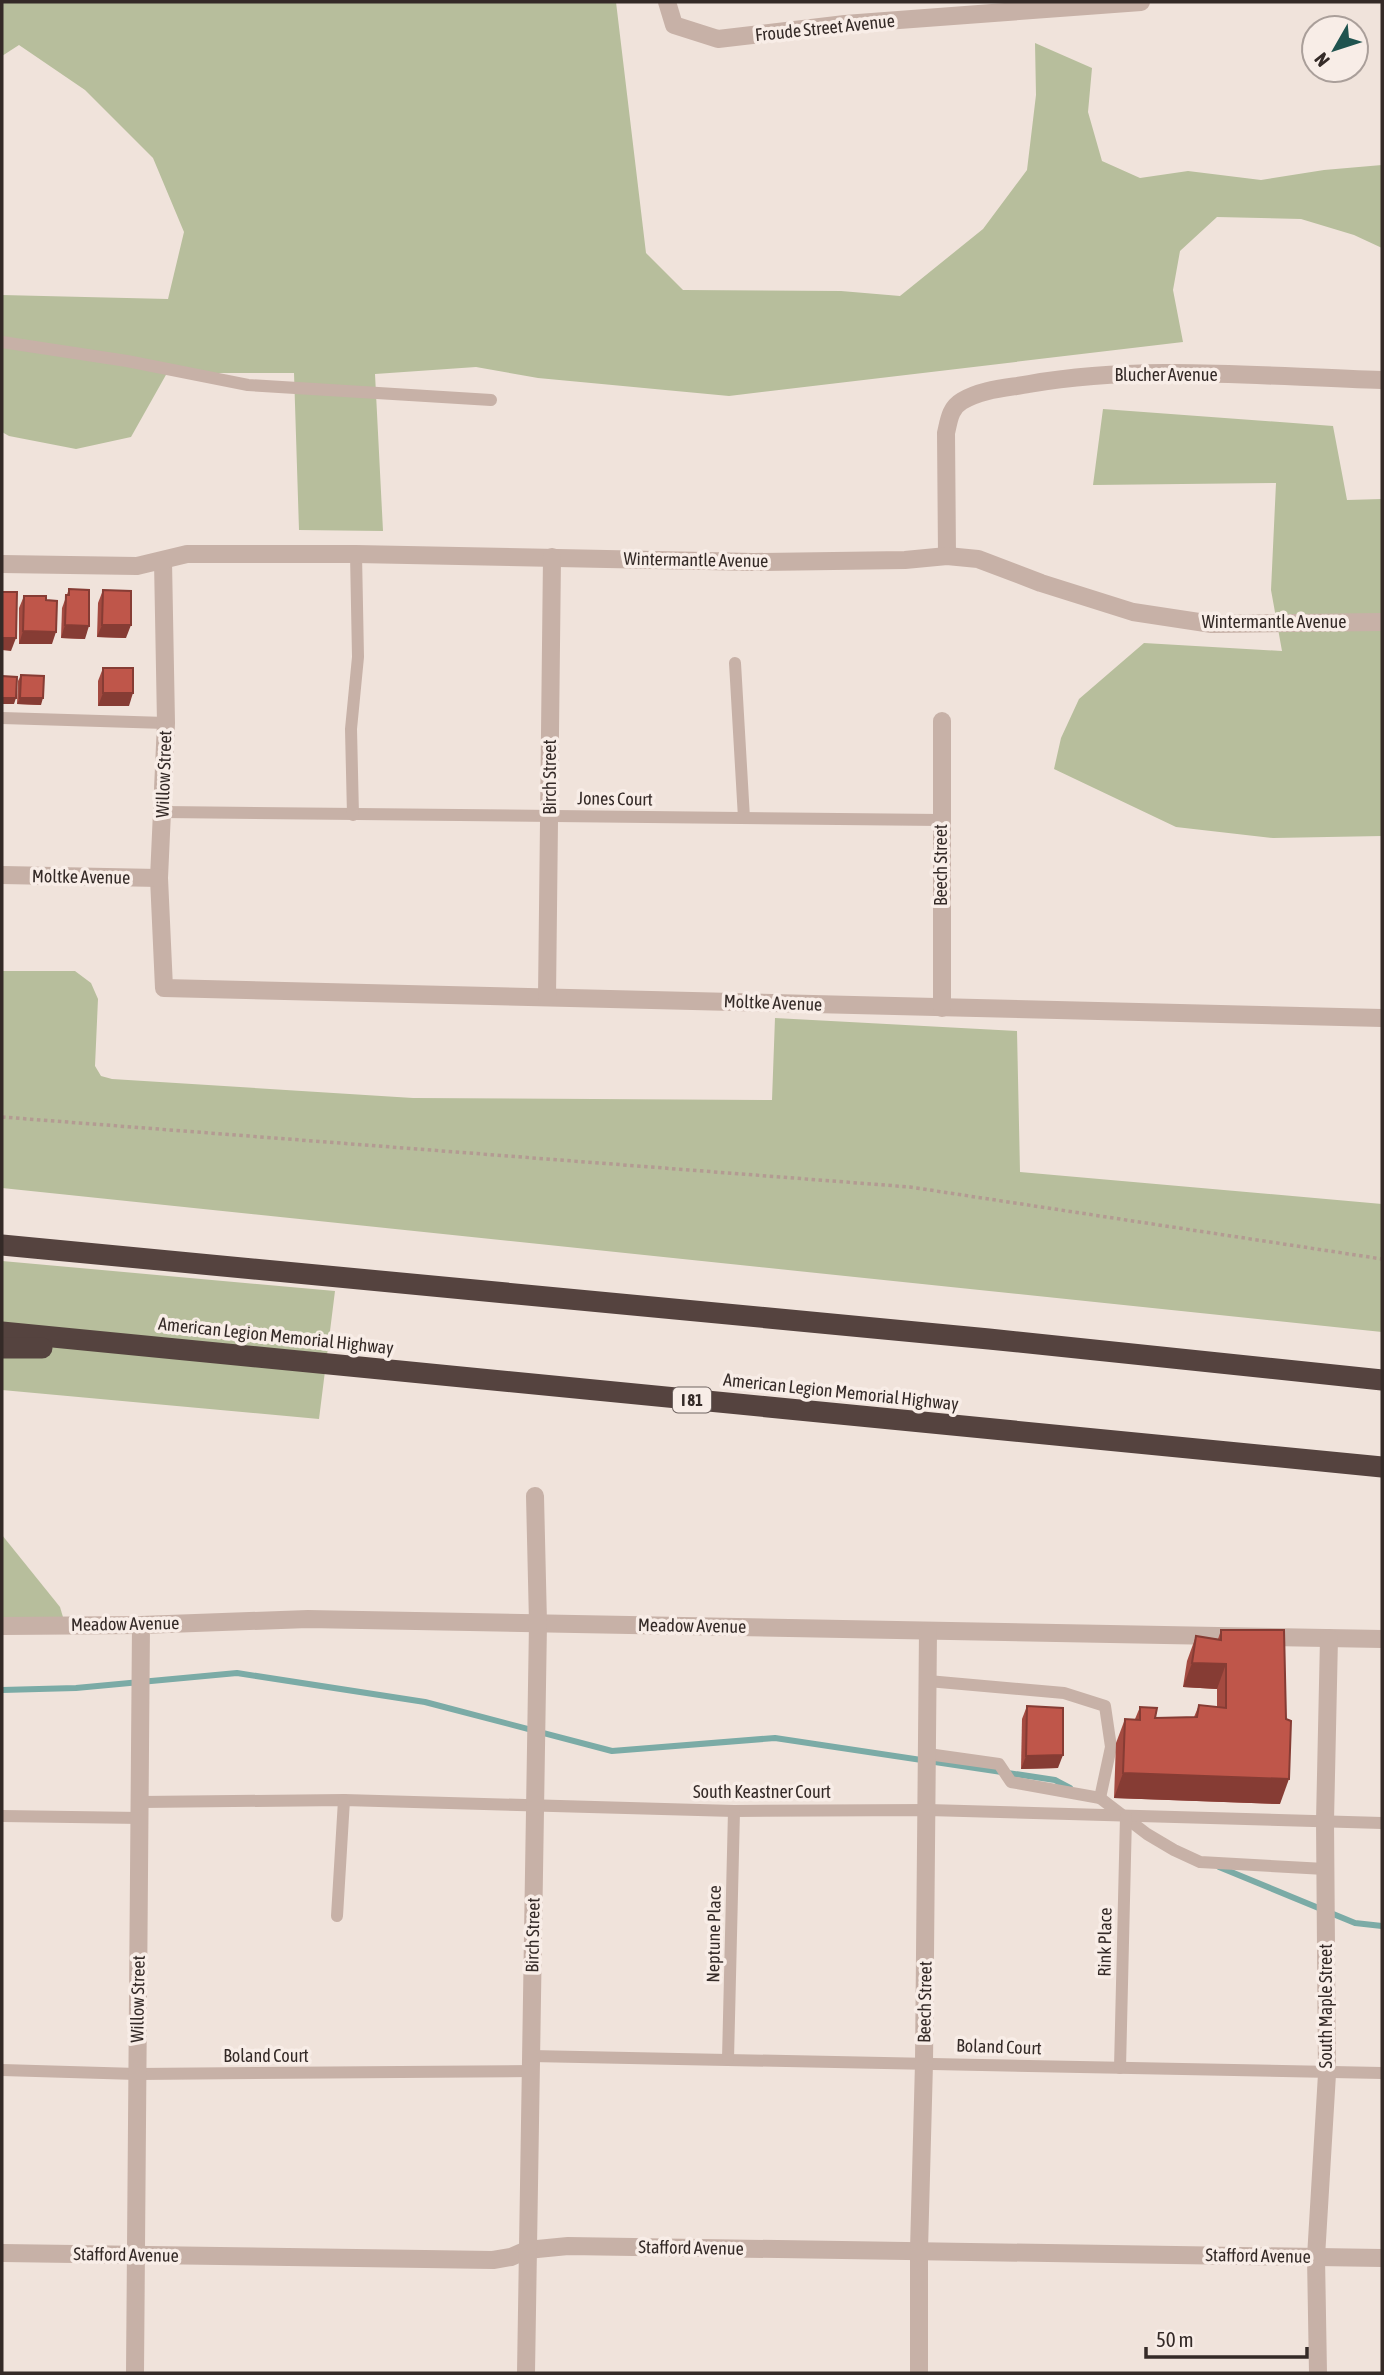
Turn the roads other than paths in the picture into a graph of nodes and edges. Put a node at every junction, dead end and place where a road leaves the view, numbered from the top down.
1 (667, 2) edge
2 (1140, 2) edge
3 (2, 342) edge
4 (1382, 380) edge
5 (491, 400) dead end
6 (356, 554) junction
7 (947, 556) junction
8 (551, 557) junction
9 (163, 561) junction
10 (2, 564) edge
11 (1382, 622) edge
12 (735, 663) dead end
13 (2, 718) edge
14 (942, 721) dead end
15 (166, 723) junction
16 (163, 811) junction
17 (353, 815) junction
18 (550, 815) junction
19 (744, 818) junction
20 (941, 820) junction
21 (2, 875) edge
22 (159, 878) junction
23 (164, 988) joint
24 (547, 997) junction
25 (942, 1008) junction
26 (1382, 1018) edge
27 (2, 1245) edge
28 (2, 1332) edge
29 (142, 1346) junction
30 (2, 1348) edge
31 (1382, 1380) edge
32 (1382, 1467) edge
33 (535, 1496) dead end
34 (538, 1623) junction
35 (141, 1625) junction
36 (2, 1626) edge
37 (928, 1631) junction
38 (1329, 1638) junction
39 (1382, 1639) edge
40 (928, 1682) junction
41 (928, 1754) junction
42 (1100, 1798) junction
43 (345, 1800) junction
44 (535, 1804) junction
45 (141, 1810) junction
46 (928, 1810) junction
47 (734, 1811) junction
48 (2, 1816) edge
49 (1126, 1816) junction
50 (1325, 1821) junction
51 (1382, 1823) edge
52 (1325, 1869) junction
53 (337, 1916) dead end
54 (728, 2059) junction
55 (924, 2063) junction
56 (531, 2064) junction
57 (1120, 2068) junction
58 (2, 2070) edge
59 (1382, 2073) edge
60 (137, 2074) junction
61 (1326, 2074) junction
62 (527, 2250) junction
63 (919, 2250) junction
64 (2, 2253) edge
65 (135, 2255) junction
66 (1316, 2257) junction
67 (1382, 2258) edge
68 (135, 2373) edge
69 (526, 2373) edge
70 (919, 2373) edge
71 (1318, 2373) edge

1 - 2 street, Froude Street Avenue
3 - 5 lane
4 - 7 street, Blucher Avenue
6 - 8 street, Wintermantle Avenue
6 - 9 street, Wintermantle Avenue
6 - 17 lane
7 - 8 street, Wintermantle Avenue
7 - 11 street, Wintermantle Avenue
8 - 18 street, Birch Street
9 - 10 street, Wintermantle Avenue
9 - 15 street, Willow Street
12 - 19 lane
13 - 15 lane
14 - 20 street, Beech Street
15 - 16 street, Willow Street
16 - 17 lane, Jones Court
16 - 22 street, Willow Street
17 - 18 lane, Jones Court
18 - 19 lane, Jones Court
18 - 24 street, Birch Street
19 - 20 lane, Jones Court
20 - 25 street, Beech Street
21 - 22 street, Moltke Avenue
22 - 23 street, Willow Street
23 - 24 street, Moltke Avenue
24 - 25 street, Moltke Avenue
25 - 26 street, Moltke Avenue
27 - 31 highway
28 - 29 highway, American Legion Memorial Highway / I 81
29 - 30 highway
29 - 32 highway, American Legion Memorial Highway / I 81
33 - 34 street, Birch Street
34 - 35 street, Meadow Avenue
34 - 37 street, Meadow Avenue
34 - 44 street, Birch Street
35 - 36 street, Meadow Avenue
35 - 45 street, Willow Street
37 - 38 street, Meadow Avenue
37 - 40 street, Beech Street
38 - 39 street, Meadow Avenue
38 - 50 street, South Maple Street
40 - 41 street, Beech Street
40 - 42 lane
41 - 42 lane
41 - 46 street, Beech Street
42 - 49 lane
43 - 44 lane, South Keastner Court
43 - 45 lane, South Keastner Court
43 - 53 lane
44 - 47 lane, South Keastner Court
44 - 56 street, Birch Street
45 - 48 lane, South Keastner Court
45 - 60 street, Willow Street
46 - 47 lane, South Keastner Court
46 - 49 lane, South Keastner Court
46 - 55 street, Beech Street
47 - 54 lane, Neptune Place
49 - 50 lane, South Keastner Court
49 - 52 lane
49 - 57 lane, Rink Place
50 - 51 lane, South Keastner Court
50 - 52 street, South Maple Street
52 - 61 street, South Maple Street
54 - 55 lane, Boland Court
54 - 56 lane, Boland Court
55 - 57 lane, Boland Court
55 - 63 street, Beech Street
56 - 60 lane, Boland Court
56 - 62 street, Birch Street
57 - 61 lane, Boland Court
58 - 60 lane, Boland Court
59 - 61 lane, Boland Court
60 - 65 street, Willow Street
61 - 66 street, South Maple Street
62 - 63 street, Stafford Avenue
62 - 65 street, Stafford Avenue
62 - 69 street, Birch Street
63 - 66 street, Stafford Avenue
63 - 70 street, Beech Street
64 - 65 street, Stafford Avenue
65 - 68 street, Willow Street
66 - 67 street, Stafford Avenue
66 - 71 street, South Maple Street

